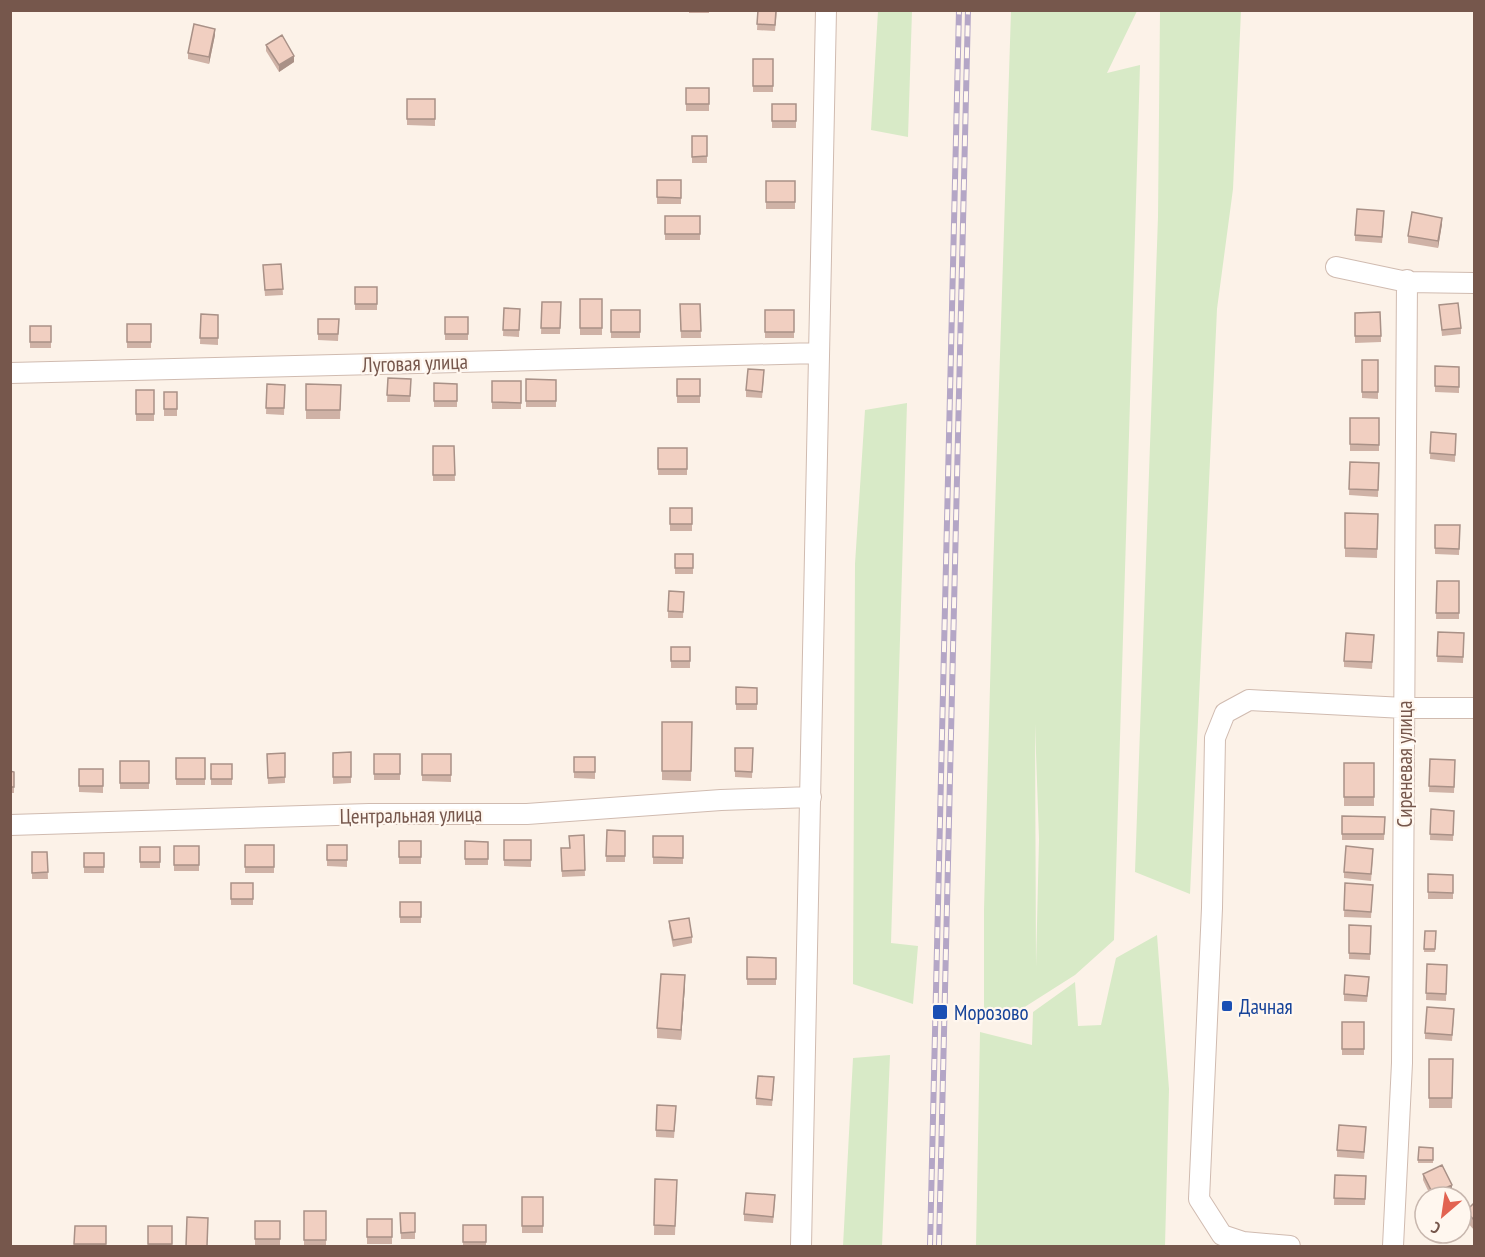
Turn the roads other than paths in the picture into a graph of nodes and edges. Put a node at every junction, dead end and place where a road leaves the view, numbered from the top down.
1 (826, 10) edge
2 (1336, 267) dead end
3 (1407, 281) junction
4 (1474, 283) edge
5 (819, 353) junction
6 (10, 373) edge
7 (1404, 708) junction
8 (1474, 708) edge
9 (811, 797) junction
10 (10, 825) edge
11 (801, 1246) edge
12 (1290, 1246) edge
13 (1393, 1246) edge

1 - 5 street
2 - 3 street
3 - 4 street
3 - 7 street, Сиреневая улица
5 - 6 street, Луговая улица
5 - 9 street
7 - 8 street
7 - 12 street
7 - 13 street, Сиреневая улица
9 - 10 street, Центральная улица
9 - 11 street

